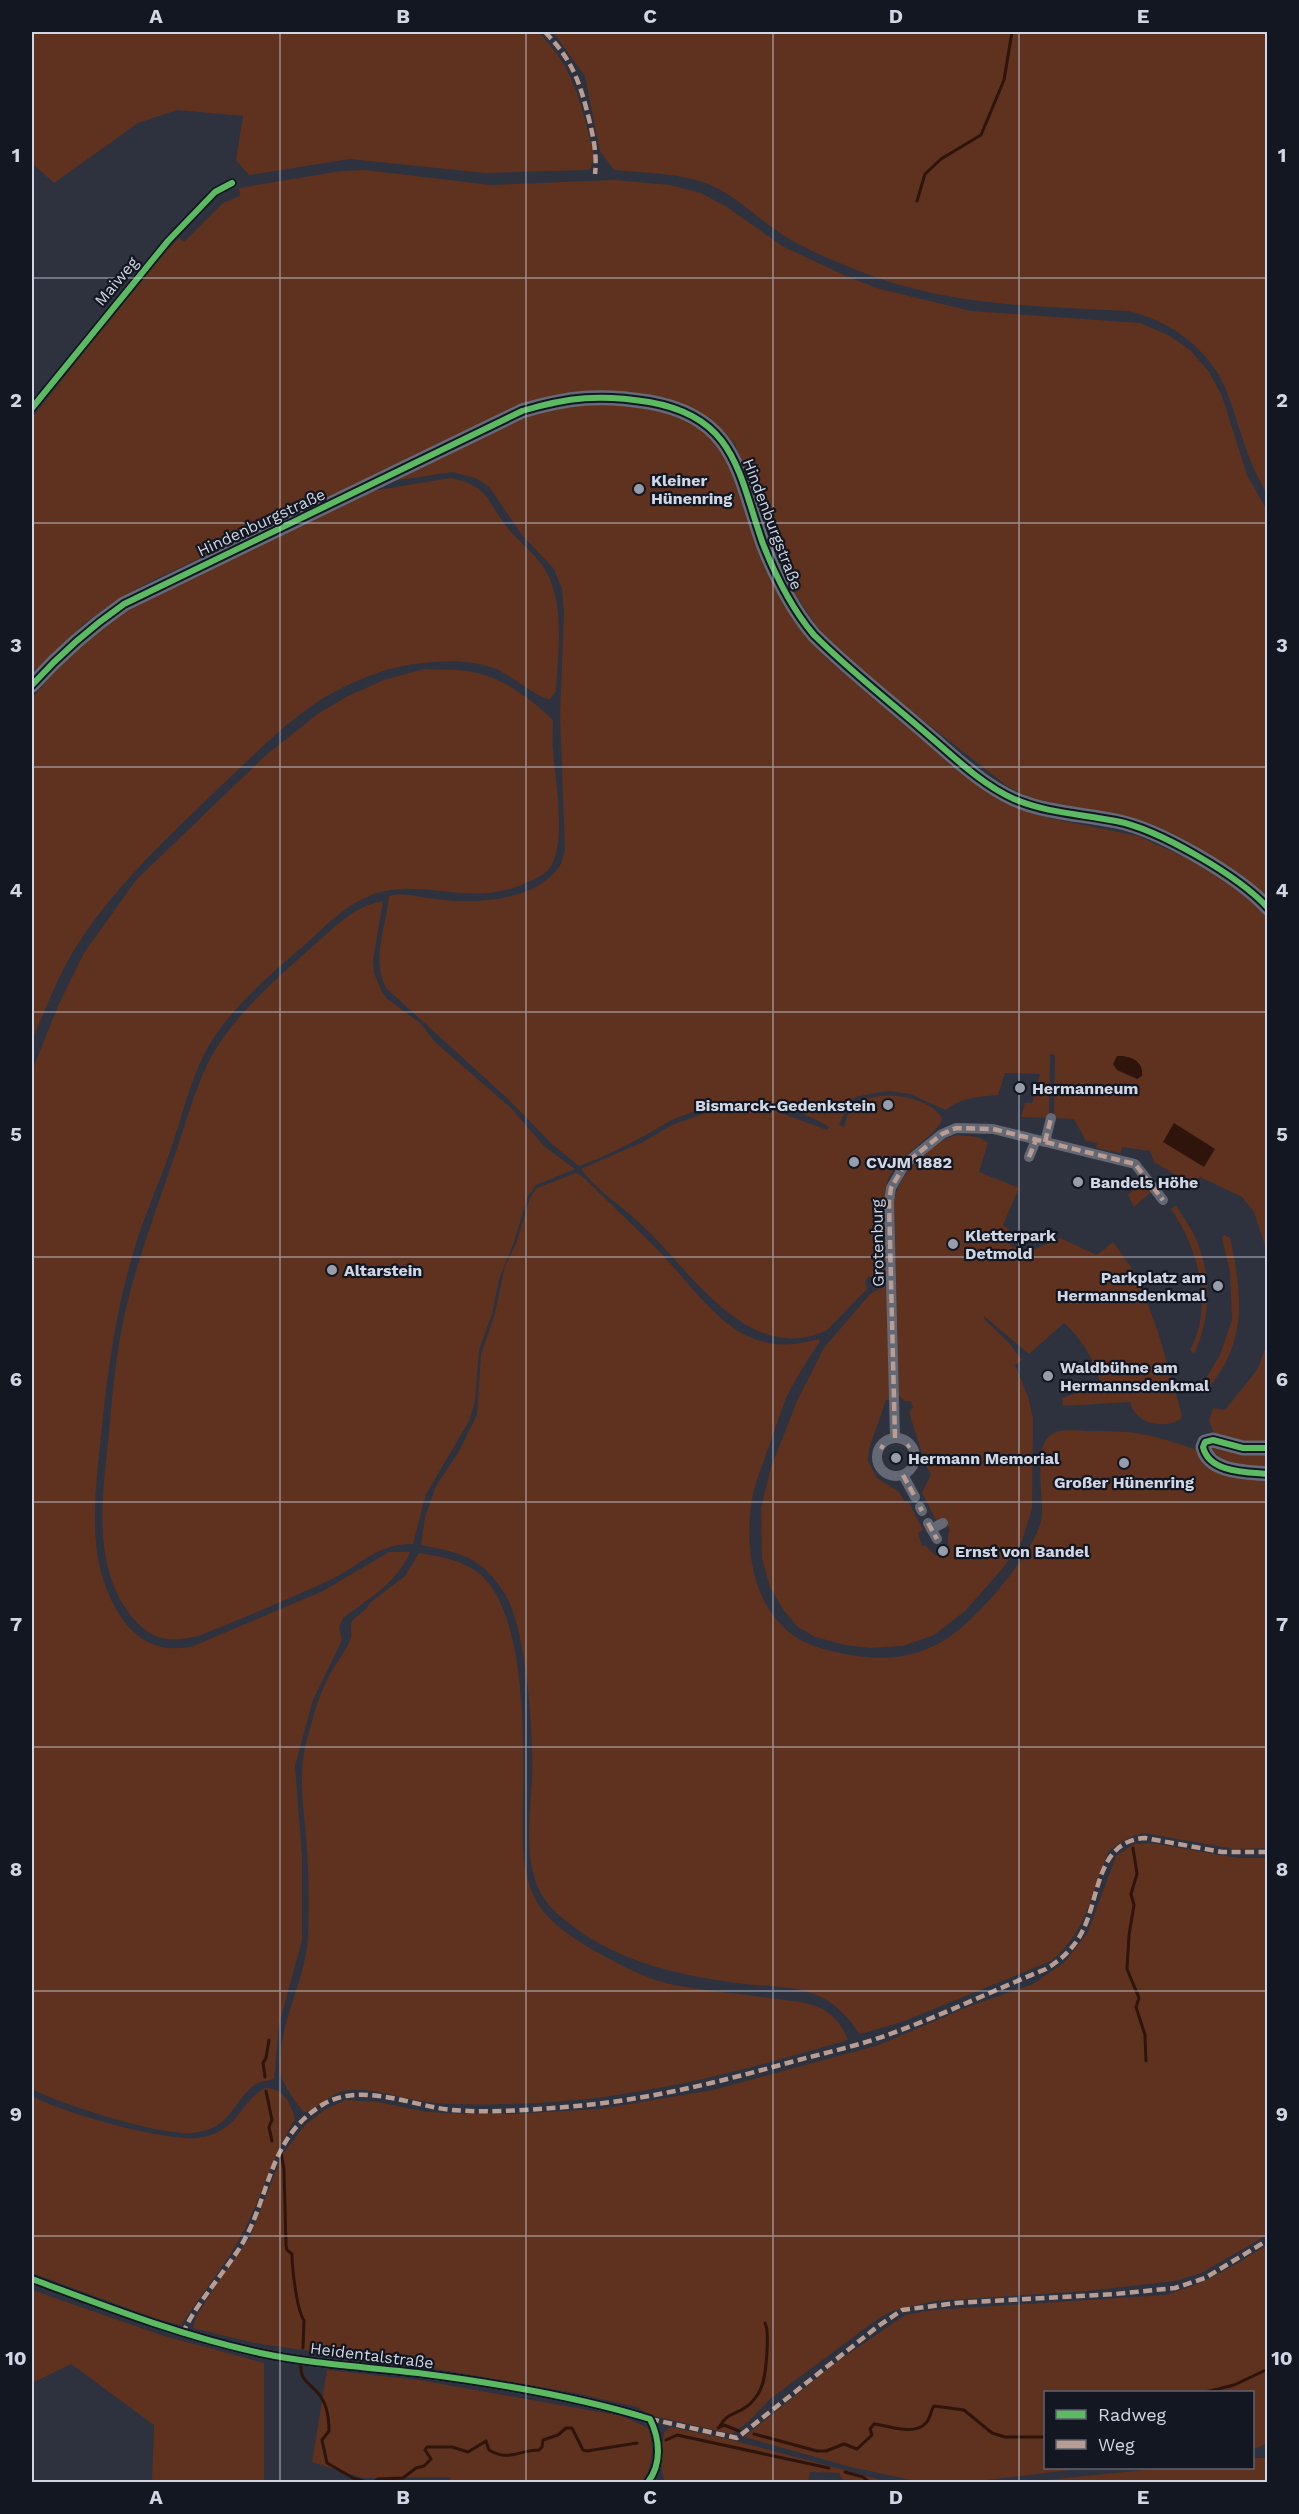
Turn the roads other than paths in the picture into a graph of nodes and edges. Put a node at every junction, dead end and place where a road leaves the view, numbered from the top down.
1 (232, 183) dead end
2 (32, 408) edge
3 (32, 685) edge
4 (1268, 908) edge
5 (1052, 1118) dead end
6 (1040, 1141) junction
7 (1029, 1157) dead end
8 (1163, 1200) dead end
9 (895, 1438) junction
10 (1268, 1448) edge
11 (1268, 1474) edge
12 (903, 1475) junction
13 (922, 1512) junction
14 (943, 1523) dead end
15 (937, 1539) dead end
16 (32, 2279) edge
17 (648, 2482) edge

1 - 2 street, Maiweg
3 - 4 main road, Hindenburgstraße
5 - 6 street
6 - 7 street
6 - 8 street, Grotenburg
6 - 9 street, Grotenburg
9 - 12 street
9 - 12 street
10 - 11 main road
12 - 13 street
13 - 14 street
13 - 15 street
16 - 17 street, Heidentalstraße

